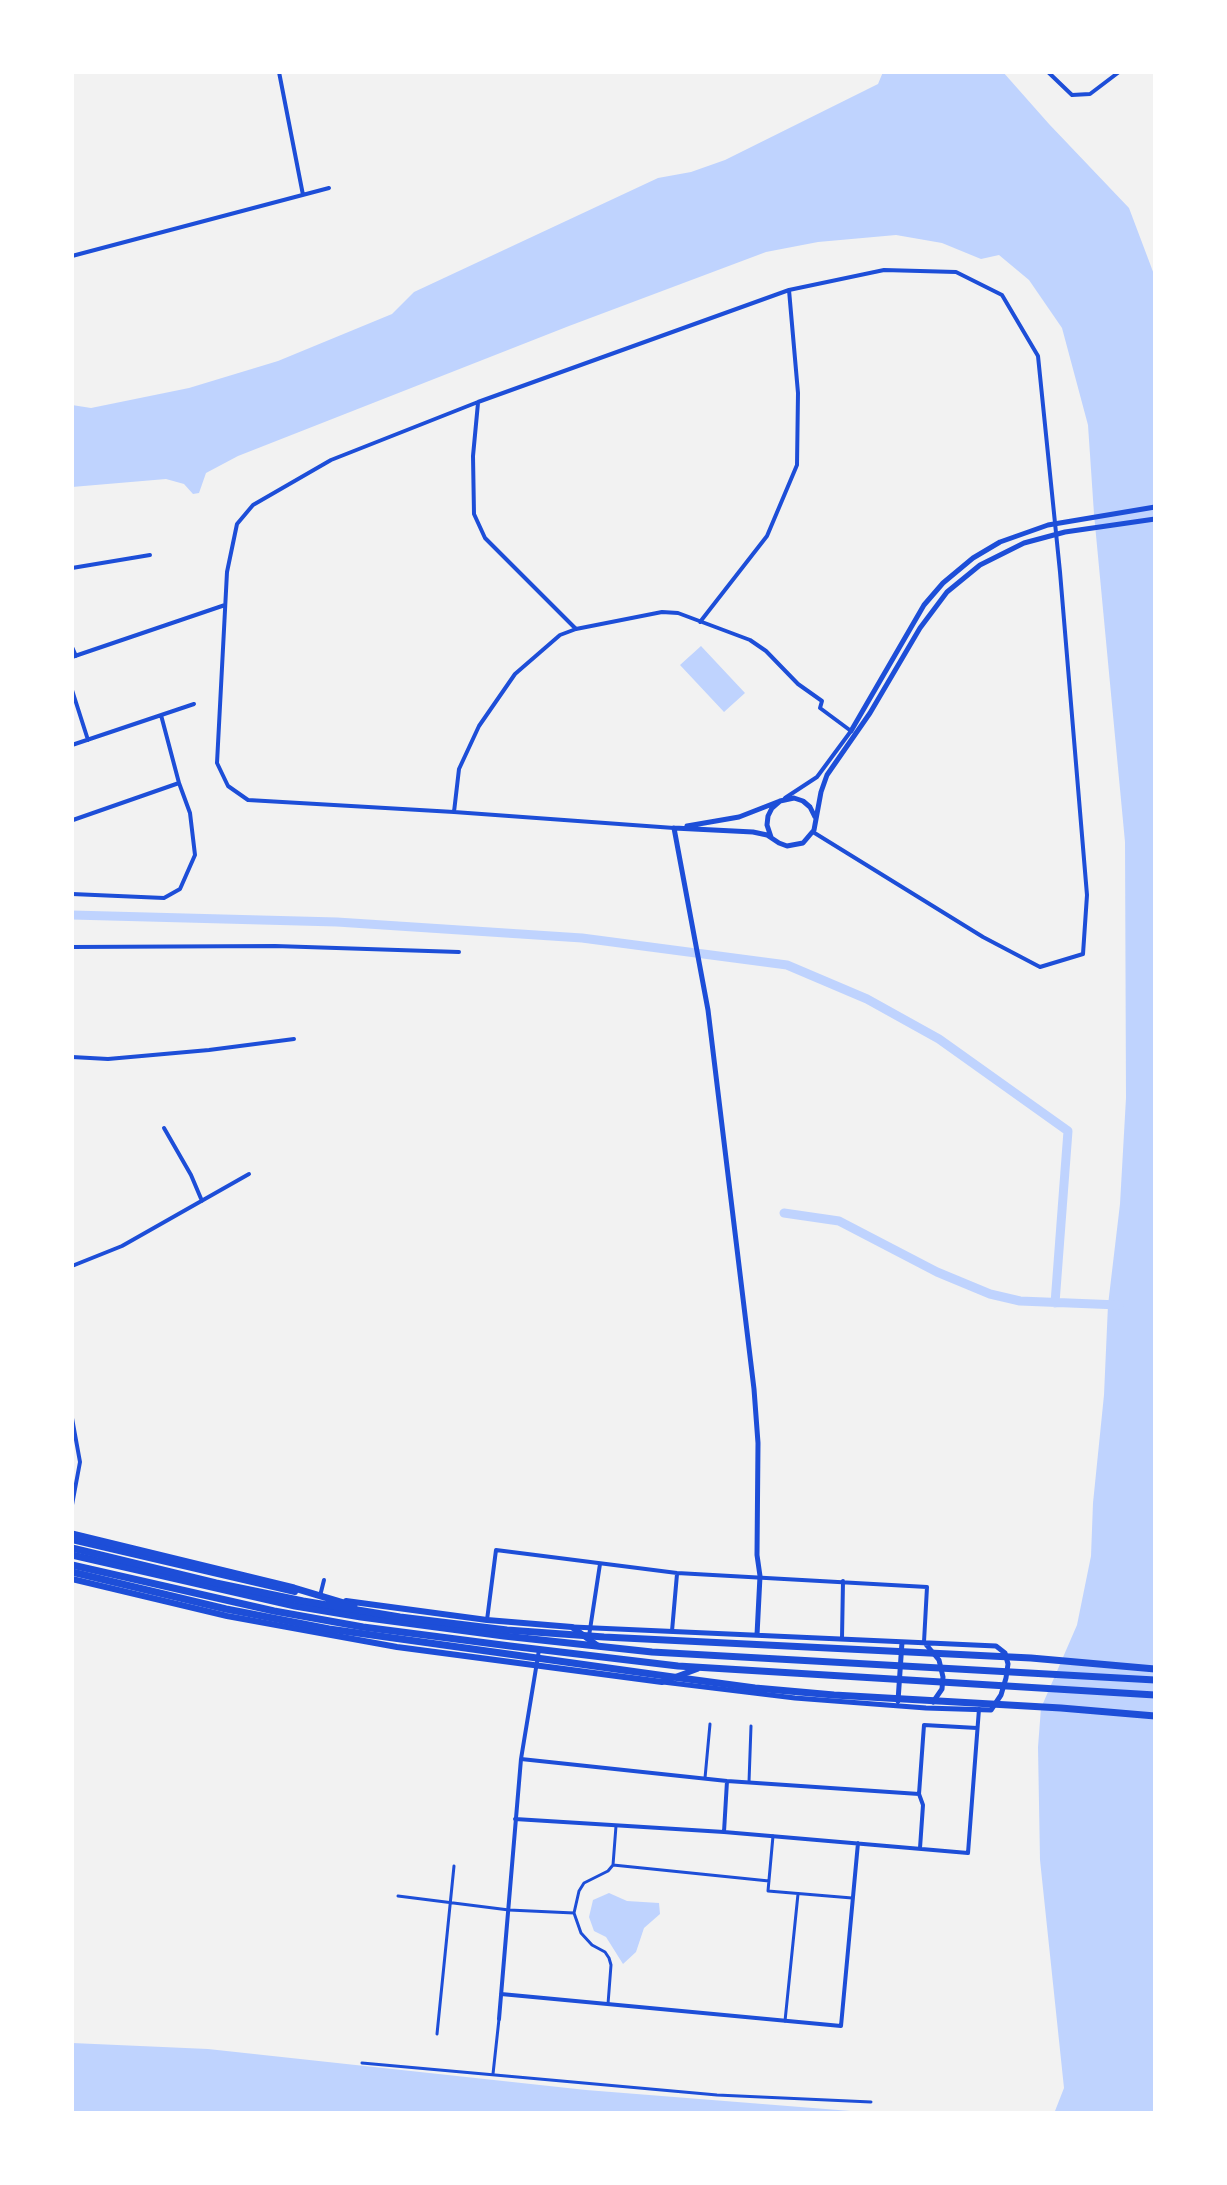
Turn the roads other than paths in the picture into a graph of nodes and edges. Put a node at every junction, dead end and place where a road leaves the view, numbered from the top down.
1 (279, 72) edge
2 (1048, 72) edge
3 (1119, 72) edge
4 (329, 188) dead end
5 (303, 195) junction
6 (72, 256) edge
7 (789, 290) junction
8 (478, 402) junction
9 (1155, 507) edge
10 (1155, 519) edge
11 (150, 555) dead end
12 (72, 568) edge
13 (225, 605) junction
14 (700, 622) junction
15 (576, 629) junction
16 (72, 647) edge
17 (74, 657) edge
18 (72, 690) edge
19 (194, 704) dead end
20 (161, 715) junction
21 (851, 731) junction
22 (88, 740) junction
23 (72, 745) edge
24 (179, 783) junction
25 (780, 801) junction
26 (454, 812) junction
27 (72, 820) edge
28 (816, 821) junction
29 (674, 828) junction
30 (813, 832) junction
31 (772, 837) junction
32 (72, 894) edge
33 (72, 947) edge
34 (459, 952) dead end
35 (294, 1039) dead end
36 (72, 1057) edge
37 (164, 1128) dead end
38 (249, 1174) dead end
39 (202, 1201) junction
40 (72, 1266) edge
41 (72, 1418) edge
42 (72, 1505) edge
43 (72, 1537) edge
44 (96, 1546) junction
45 (72, 1548) edge
46 (72, 1555) edge
47 (93, 1560) junction
48 (600, 1564) junction
49 (72, 1565) edge
50 (72, 1572) edge
51 (677, 1573) junction
52 (760, 1576) junction
53 (72, 1579) edge
54 (324, 1580) dead end
55 (139, 1581) junction
56 (843, 1581) junction
57 (320, 1597) junction
58 (171, 1604) junction
59 (317, 1610) junction
60 (375, 1613) junction
61 (487, 1620) junction
62 (526, 1623) junction
63 (363, 1627) junction
64 (572, 1627) junction
65 (591, 1627) junction
66 (672, 1631) junction
67 (757, 1635) junction
68 (504, 1636) junction
69 (589, 1638) junction
70 (842, 1638) junction
71 (902, 1642) junction
72 (924, 1642) junction
73 (480, 1643) junction
74 (382, 1645) junction
75 (598, 1646) junction
76 (539, 1650) junction
77 (451, 1653) junction
78 (537, 1664) junction
79 (701, 1667) junction
80 (1155, 1669) edge
81 (1155, 1680) edge
82 (662, 1682) junction
83 (1155, 1695) edge
84 (898, 1706) junction
85 (926, 1708) junction
86 (979, 1709) junction
87 (1155, 1716) edge
88 (710, 1724) dead end
89 (751, 1726) dead end
90 (977, 1728) junction
91 (521, 1759) junction
92 (705, 1778) junction
93 (727, 1781) junction
94 (749, 1782) junction
95 (919, 1794) junction
96 (515, 1819) junction
97 (616, 1825) junction
98 (724, 1832) junction
99 (773, 1836) junction
100 (858, 1843) junction
101 (920, 1848) junction
102 (613, 1865) junction
103 (454, 1866) dead end
104 (769, 1881) junction
105 (798, 1894) junction
106 (398, 1896) dead end
107 (853, 1898) junction
108 (450, 1904) junction
109 (509, 1910) junction
110 (574, 1913) junction
111 (501, 1994) junction
112 (608, 2004) junction
113 (499, 2019) joint
114 (785, 2021) junction
115 (437, 2034) dead end
116 (362, 2063) dead end
117 (493, 2074) junction
118 (871, 2102) dead end

1 - 5 street
2 - 3 street
4 - 5 street
5 - 6 street
7 - 8 street
7 - 14 street
7 - 30 street
8 - 13 street
8 - 15 street
9 - 21 street
10 - 28 street
11 - 12 street
13 - 17 street
13 - 26 street
14 - 15 street
14 - 21 street
15 - 26 street
16 - 17 street
18 - 22 street
19 - 20 street
20 - 22 street
20 - 24 street
21 - 25 street
22 - 23 street
24 - 27 street
24 - 32 street
25 - 28 street
25 - 29 street
25 - 31 street
26 - 29 street
28 - 30 street
29 - 31 street
29 - 52 street
30 - 31 street
33 - 34 street
35 - 36 street
37 - 39 street
38 - 39 street
39 - 40 street
41 - 42 street
43 - 44 main road
43 - 60 main road
44 - 47 street
44 - 57 main road
45 - 60 main road
46 - 47 main road
47 - 59 main road
48 - 51 street
48 - 61 street
48 - 65 street
49 - 55 main road
50 - 87 main road
51 - 52 street
51 - 66 street
52 - 56 street
52 - 67 street
53 - 58 main road
54 - 57 street
55 - 58 main road
55 - 63 main road
56 - 70 street
56 - 72 street
57 - 59 street
57 - 61 main road
58 - 74 main road
59 - 68 main road
60 - 80 main road
61 - 62 main road
62 - 64 main road
62 - 68 main road
63 - 73 main road
63 - 74 main road
64 - 65 street
64 - 69 main road
65 - 66 street
65 - 69 street
66 - 67 street
67 - 70 street
68 - 75 main road
69 - 75 main road
70 - 71 street
71 - 72 street
71 - 84 street
72 - 85 street
72 - 86 street
73 - 76 main road
73 - 77 main road
74 - 77 main road
75 - 81 main road
76 - 78 street
76 - 79 main road
77 - 78 main road
78 - 82 main road
78 - 91 street
79 - 82 main road
79 - 83 main road
82 - 84 street
84 - 85 street
85 - 86 street
86 - 90 street
88 - 92 street
89 - 94 street
90 - 95 street
90 - 101 street
91 - 92 street
91 - 96 street
92 - 93 street
93 - 94 street
93 - 98 street
94 - 95 street
95 - 101 street
96 - 97 street
96 - 109 street
97 - 98 street
97 - 102 street
98 - 99 street
99 - 100 street
99 - 104 street
100 - 101 street
100 - 107 street
102 - 104 street
102 - 110 street
103 - 108 street
104 - 105 street
105 - 107 street
105 - 114 street
106 - 108 street
107 - 114 street
108 - 109 street
108 - 115 street
109 - 110 street
109 - 111 street
110 - 112 street
111 - 112 street
111 - 113 street
112 - 114 street
113 - 117 street
116 - 117 street
117 - 118 street

